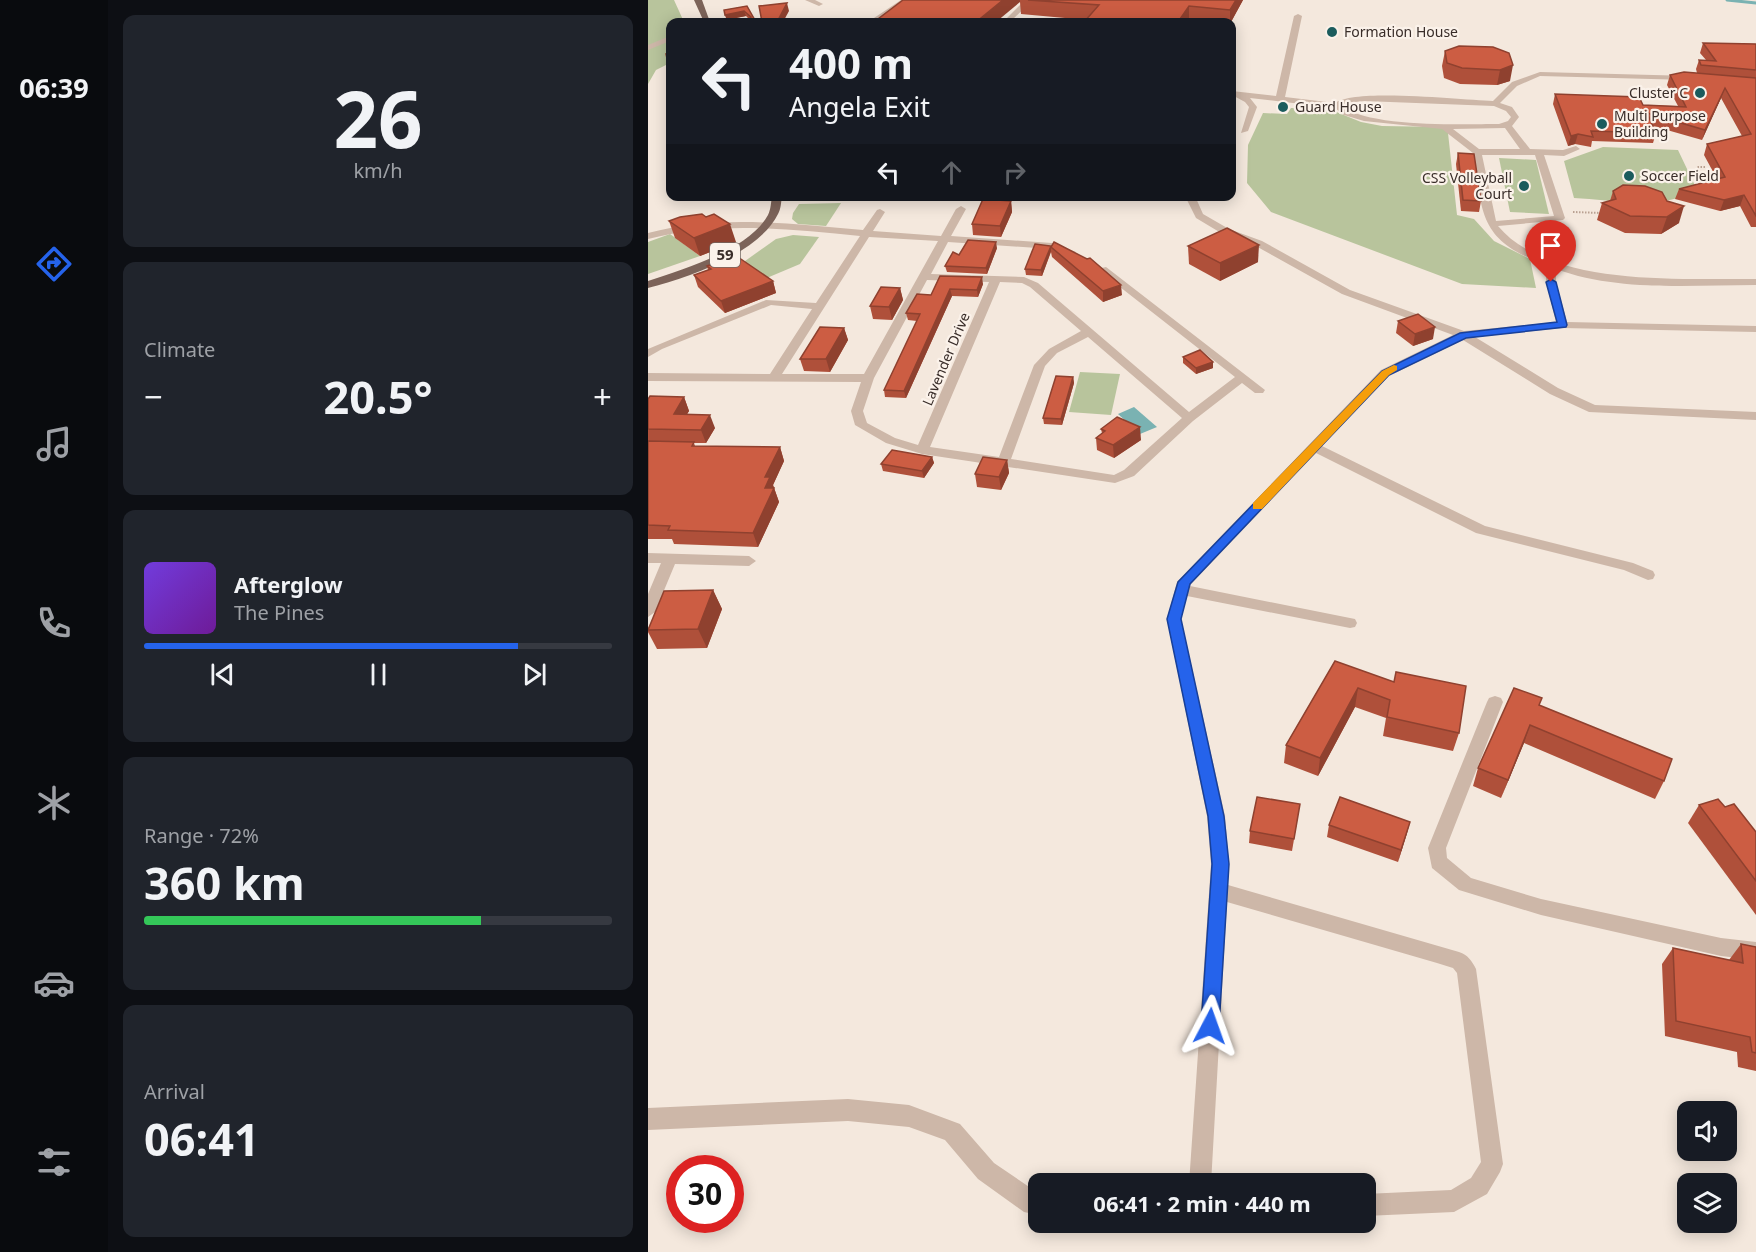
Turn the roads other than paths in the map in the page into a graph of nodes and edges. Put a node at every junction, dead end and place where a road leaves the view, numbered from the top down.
1 (698, 0) edge
2 (809, 0) edge
3 (906, 0) edge
4 (1029, 0) edge
5 (819, 4) dead end
6 (1298, 16) dead end
7 (705, 18) edge
8 (878, 18) edge
9 (1010, 18) edge
10 (666, 40) edge
11 (648, 42) edge
12 (657, 44) junction
13 (648, 48) edge
14 (1698, 79) edge
15 (1236, 93) edge
16 (1236, 94) edge
17 (1280, 99) junction
18 (1496, 104) junction
19 (1337, 106) junction
20 (1443, 124) junction
21 (1504, 126) junction
22 (1244, 130) dead end
23 (1576, 149) dead end
24 (1477, 152) junction
25 (1527, 152) junction
26 (1539, 155) junction
27 (776, 201) edge
28 (1192, 201) edge
29 (961, 209) dead end
30 (880, 212) dead end
31 (1492, 224) junction
32 (765, 225) junction
33 (867, 234) junction
34 (648, 236) edge
35 (945, 239) junction
36 (1080, 256) edge
37 (1095, 264) edge
38 (1551, 266) junction
39 (924, 277) junction
40 (996, 279) junction
41 (1756, 282) edge
42 (648, 285) edge
43 (821, 307) junction
44 (1562, 325) junction
45 (1756, 329) edge
46 (1088, 333) junction
47 (1463, 335) junction
48 (648, 354) edge
49 (775, 376) junction
50 (648, 377) edge
51 (867, 378) junction
52 (1242, 378) junction
53 (1259, 390) dead end
54 (1756, 416) edge
55 (1189, 418) junction
56 (1315, 447) junction
57 (922, 450) junction
58 (1004, 461) junction
59 (648, 558) edge
60 (670, 559) junction
61 (749, 561) dead end
62 (1648, 575) dead end
63 (1182, 590) junction
64 (648, 612) edge
65 (1350, 623) dead end
66 (1496, 702) dead end
67 (1219, 891) junction
68 (1756, 951) edge
69 (648, 1119) edge
70 (1201, 1173) edge
71 (1028, 1201) edge
72 (1376, 1205) edge

1 - 7 main road
2 - 5 street
3 - 8 street
4 - 9 street
6 - 17 street
10 - 12 street
11 - 12 street
12 - 13 street
14 - 18 street
15 - 17 street
16 - 22 street
17 - 19 street
18 - 19 street
18 - 21 street
19 - 20 street
20 - 21 street
20 - 24 street
21 - 25 street
23 - 26 street
24 - 25 street
24 - 31 street
25 - 26 street
26 - 31 street
27 - 32 main road, 59
28 - 47 street
29 - 35 street
30 - 33 street
31 - 38 street
32 - 33 street
32 - 34 street
32 - 42 main road, 59
33 - 35 street
33 - 43 street
35 - 36 street
35 - 39 street
37 - 52 street
38 - 41 street
38 - 44 street
39 - 40 street
39 - 51 street
40 - 46 street
40 - 57 street, Lavender Drive
43 - 48 street
43 - 49 street
44 - 45 street
44 - 47 street
46 - 55 street
46 - 58 street
47 - 54 street
47 - 56 street
49 - 50 street
49 - 51 street
51 - 57 street
52 - 53 street
52 - 55 street
55 - 58 street
56 - 62 street
56 - 63 street
57 - 58 street
59 - 60 street
60 - 61 street
60 - 64 street
63 - 65 street
63 - 67 street
66 - 68 street
67 - 70 street
67 - 72 street
69 - 71 street

